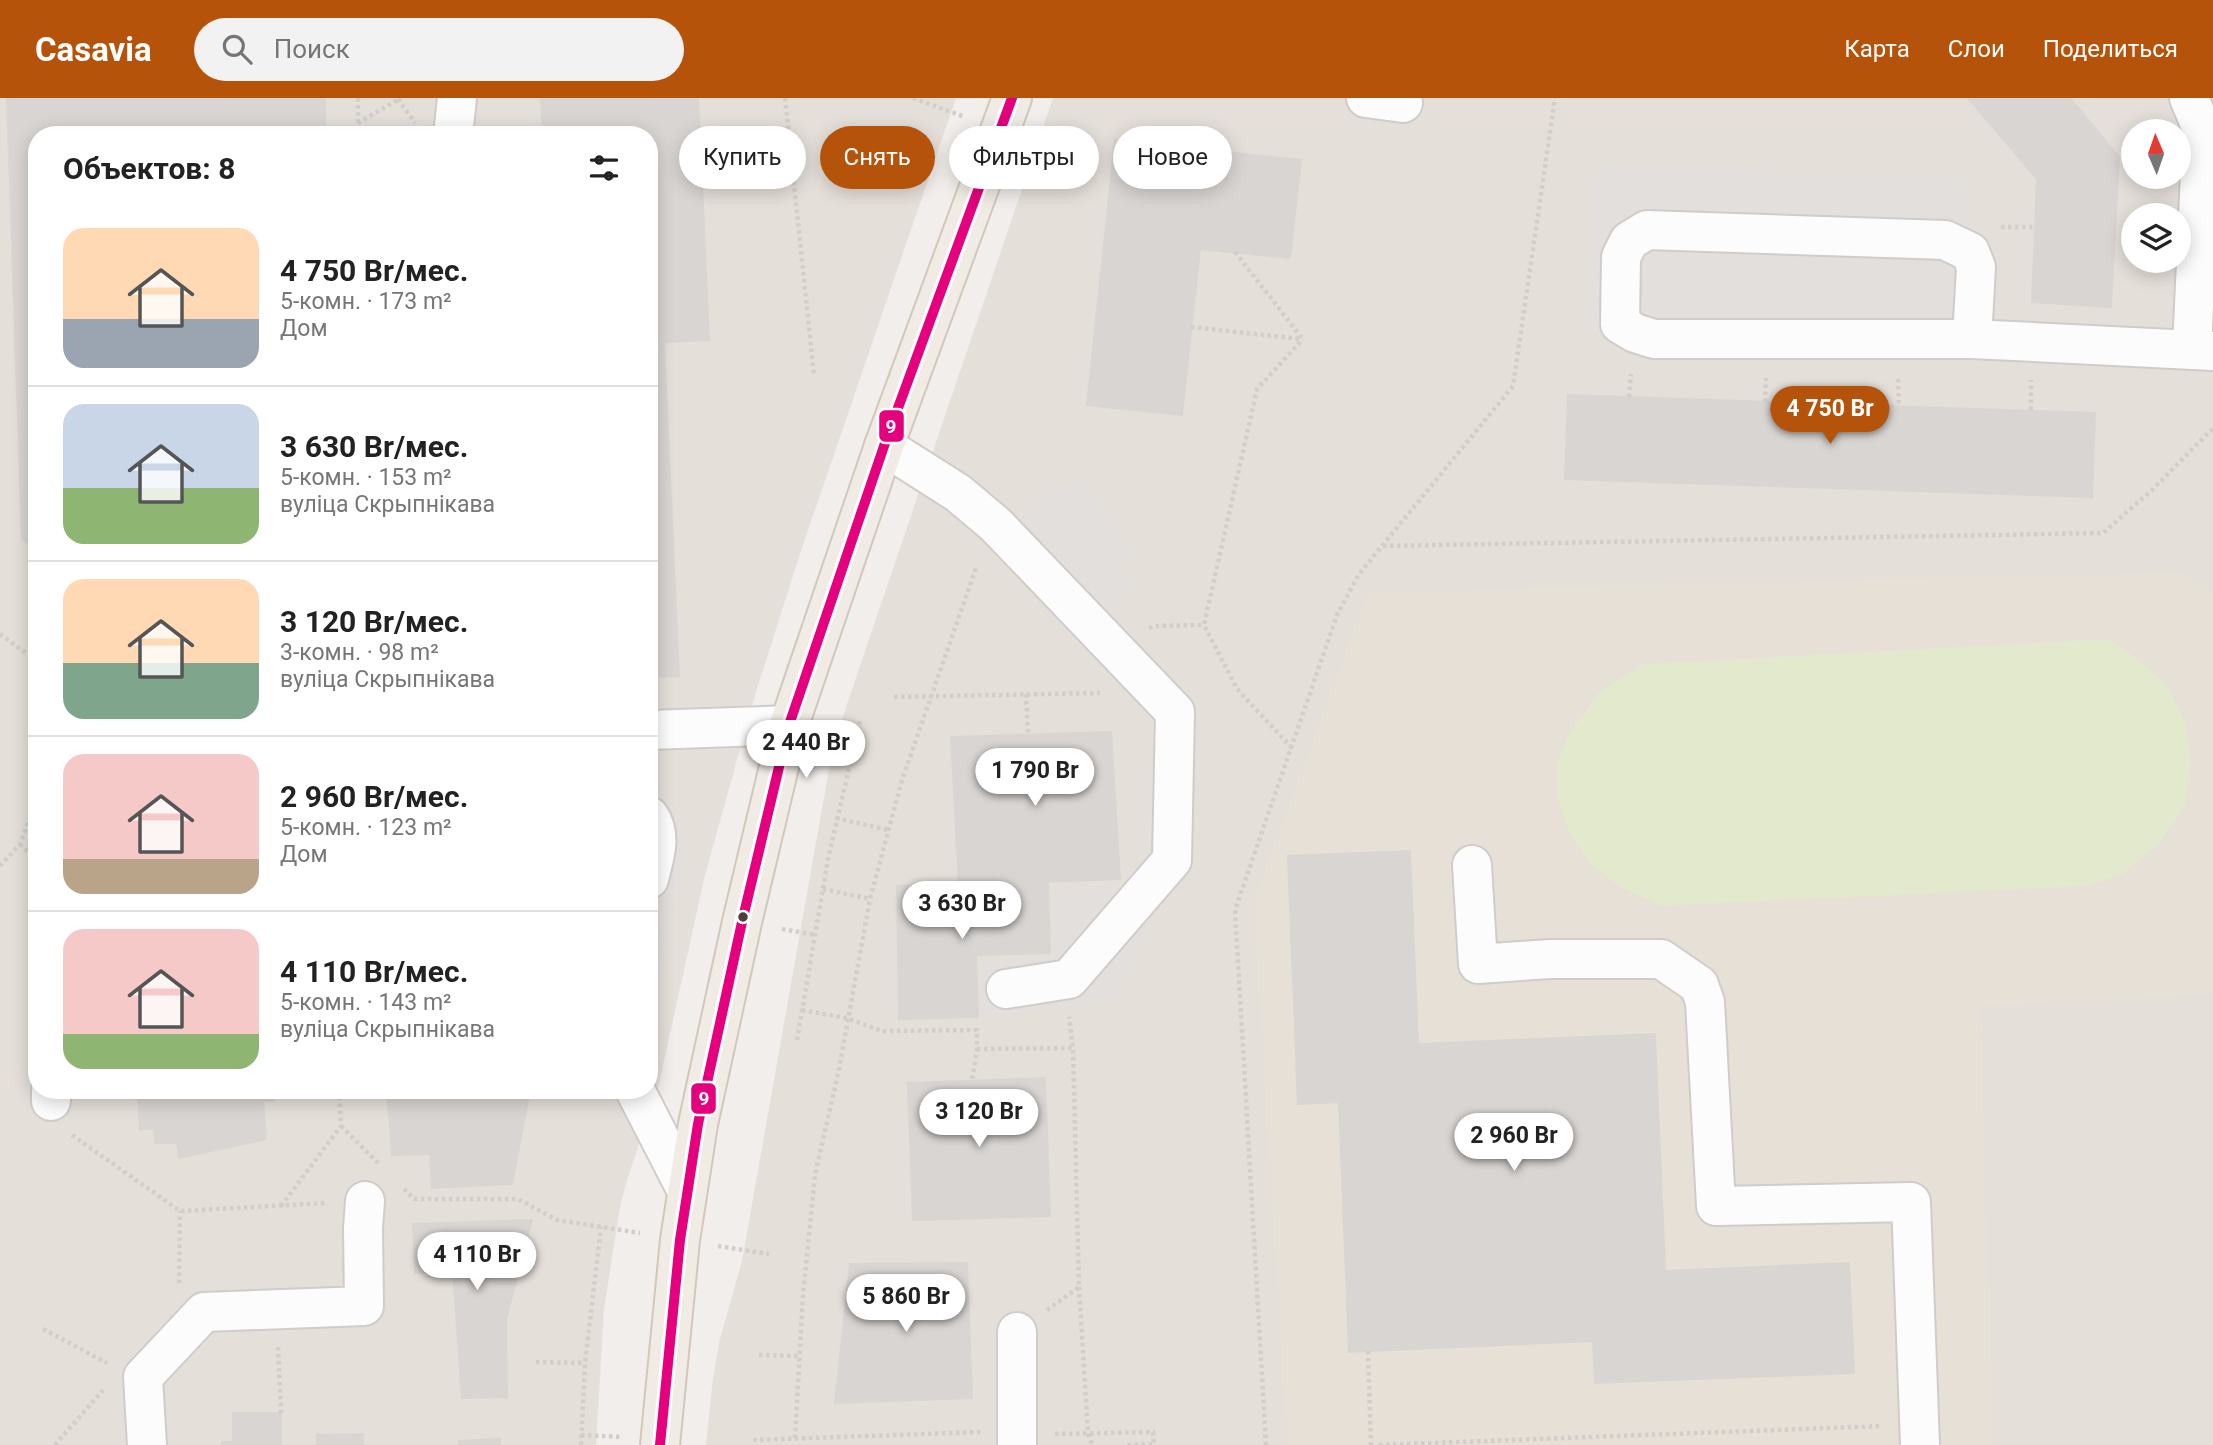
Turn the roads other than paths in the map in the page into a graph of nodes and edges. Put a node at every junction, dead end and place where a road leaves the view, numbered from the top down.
1 (457, 98) edge
2 (1012, 98) edge
3 (2189, 98) edge
4 (454, 126) edge
5 (1972, 339) junction
6 (2203, 350) edge
7 (884, 446) junction
8 (789, 725) junction
9 (658, 730) edge
10 (1472, 865) dead end
11 (1006, 989) dead end
12 (640, 1099) edge
13 (376, 1186) road end
14 (687, 1191) junction
15 (1017, 1332) road end
16 (1920, 1435) edge
17 (1001, 1438) edge
18 (147, 1445) edge
19 (660, 1445) edge

1 - 4 lane
2 - 7 main road
3 - 6 lane
5 - 5 lane
5 - 6 lane
7 - 8 main road
7 - 11 lane
8 - 9 lane
8 - 14 main road
10 - 16 lane
12 - 14 lane
13 - 18 lane
14 - 19 main road
15 - 17 lane

